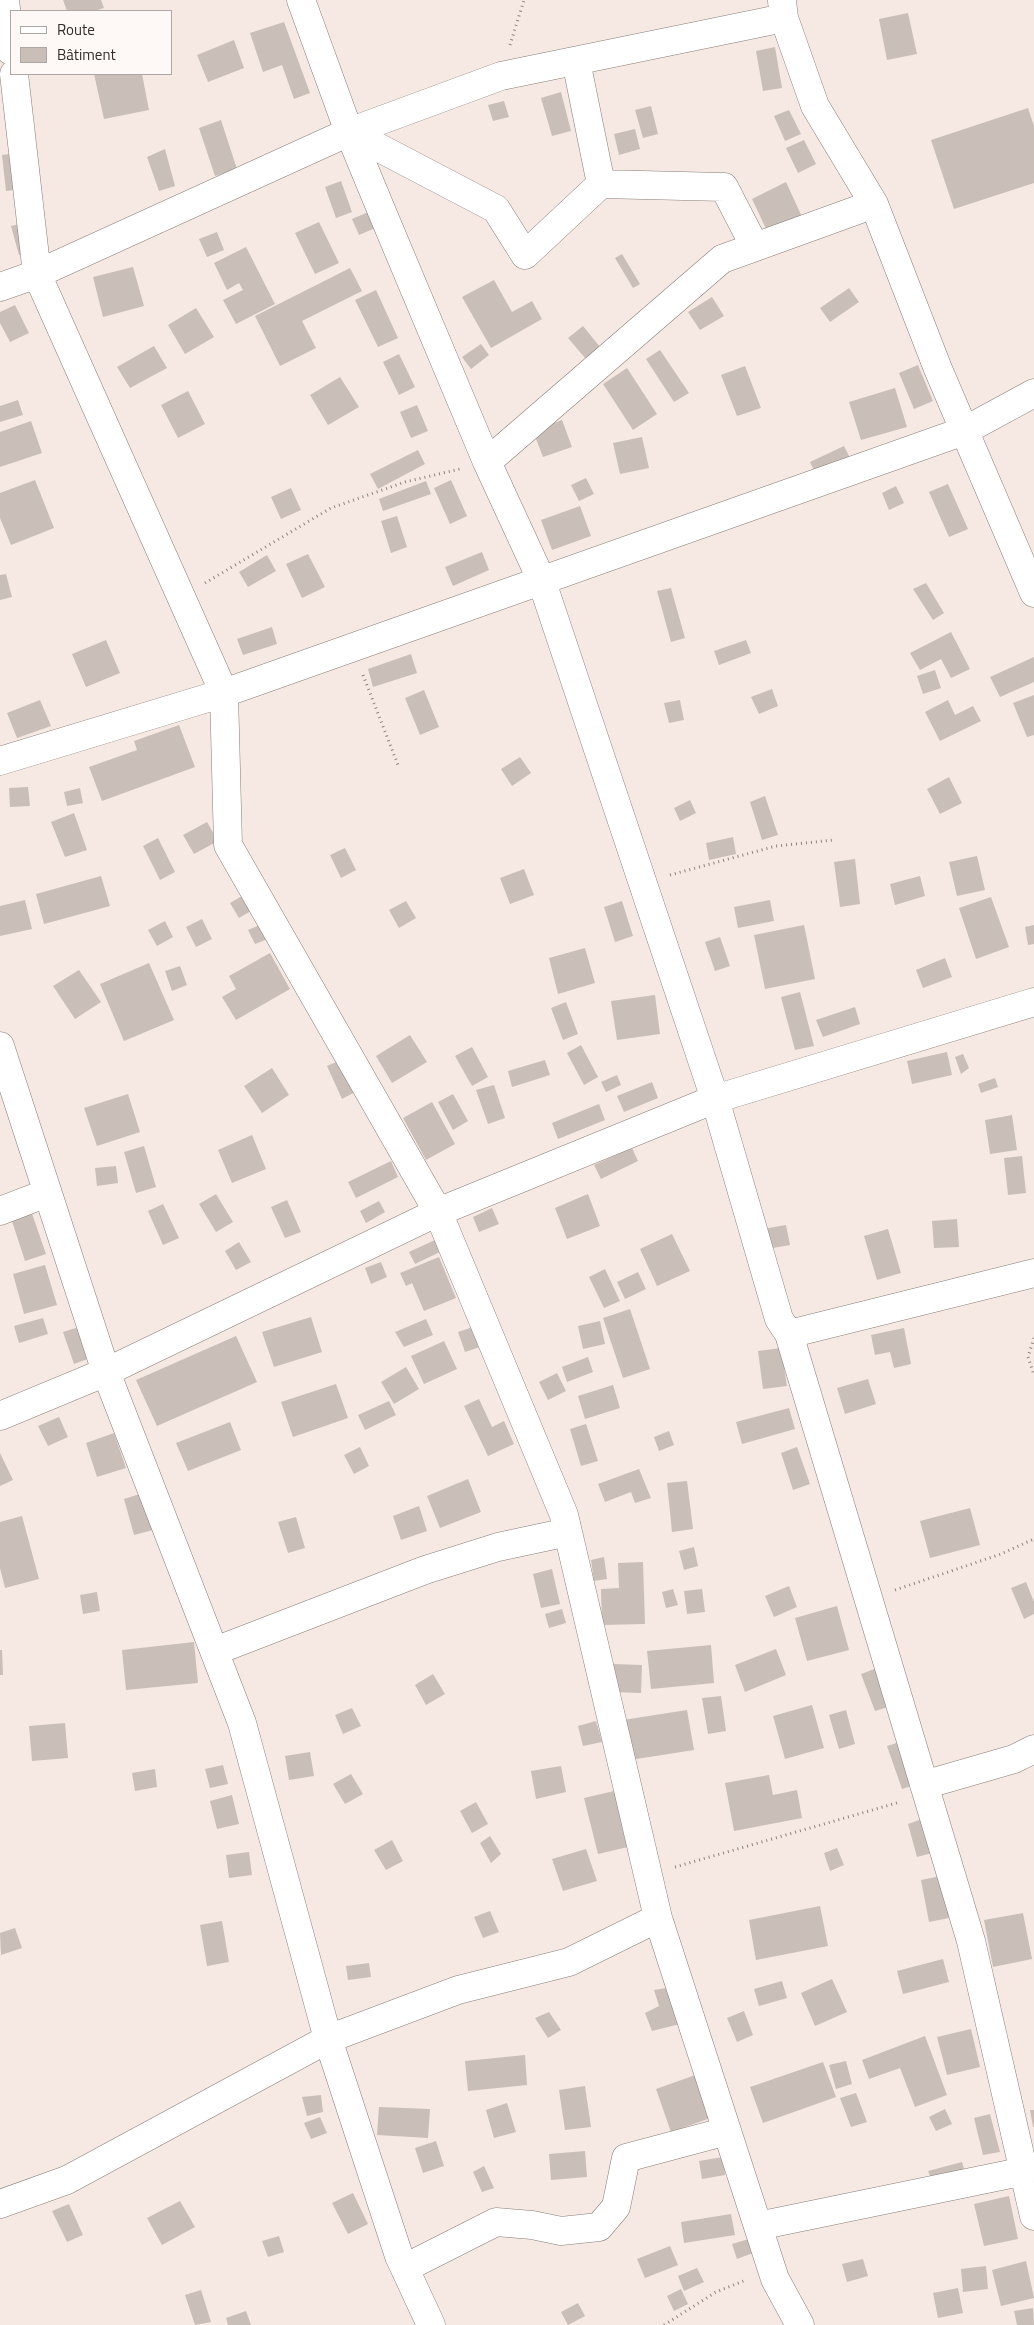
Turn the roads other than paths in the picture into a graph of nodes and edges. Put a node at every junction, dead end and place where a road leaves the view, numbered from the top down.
1 (5, 0) edge
2 (301, 0) edge
3 (783, 9) edge
4 (10, 43) edge
5 (576, 61) junction
6 (14, 75) edge
7 (349, 132) junction
8 (601, 184) junction
9 (874, 204) junction
10 (755, 247) junction
11 (36, 274) junction
12 (0, 287) edge
13 (1034, 393) edge
14 (964, 431) junction
15 (488, 462) junction
16 (541, 579) junction
17 (1034, 593) edge
18 (224, 693) junction
19 (0, 761) edge
20 (1034, 1002) edge
21 (0, 1046) edge
22 (715, 1099) junction
23 (47, 1193) junction
24 (0, 1211) edge
25 (438, 1212) junction
26 (1034, 1274) edge
27 (788, 1334) junction
28 (106, 1372) junction
29 (0, 1416) edge
30 (568, 1532) junction
31 (215, 1651) junction
32 (1034, 1749) edge
33 (925, 1790) junction
34 (658, 1918) junction
35 (328, 2039) junction
36 (727, 2131) junction
37 (1025, 2171) junction
38 (0, 2204) edge
39 (1034, 2216) edge
40 (758, 2226) junction
41 (405, 2268) junction
42 (432, 2325) edge
43 (800, 2325) edge

1 - 4 street
2 - 7 street
3 - 5 street
3 - 9 street
5 - 7 street
5 - 8 street
6 - 11 street
7 - 8 street
7 - 11 street
7 - 15 street
8 - 10 street
9 - 10 street
9 - 14 street
10 - 15 street
11 - 12 street
11 - 18 street
13 - 14 street
14 - 16 street
14 - 17 street
15 - 16 street
16 - 18 street
16 - 22 street
18 - 19 street
18 - 25 street
20 - 22 street
21 - 23 street
22 - 25 street
22 - 27 street
23 - 24 street
23 - 28 street
25 - 28 street
25 - 30 street
26 - 27 street
27 - 33 street
28 - 29 street
28 - 31 street
30 - 31 street
30 - 34 street
31 - 35 street
32 - 33 street
33 - 37 street
34 - 35 street
34 - 36 street
35 - 38 street
35 - 41 street
36 - 40 street
36 - 41 street
37 - 39 street
37 - 40 street
40 - 43 street
41 - 42 street

